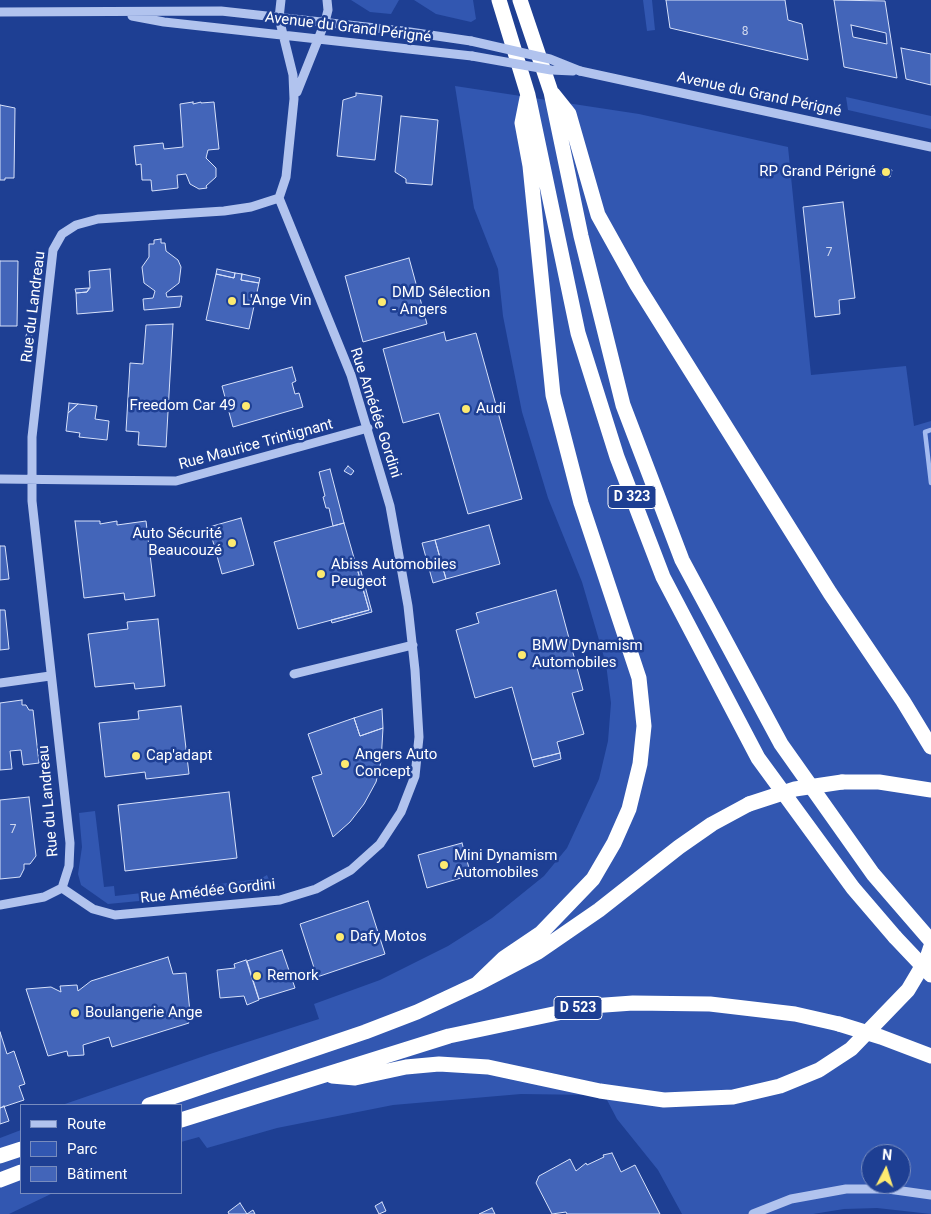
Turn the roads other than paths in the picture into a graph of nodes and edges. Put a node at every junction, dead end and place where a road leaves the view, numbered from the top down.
1 (281, 0) edge
2 (327, 0) edge
3 (499, 0) edge
4 (520, 0) edge
5 (0, 12) edge
6 (112, 12) junction
7 (279, 18) junction
8 (325, 22) junction
9 (283, 34) junction
10 (319, 38) junction
11 (580, 71) junction
12 (551, 92) junction
13 (528, 94) junction
14 (294, 99) junction
15 (931, 147) edge
16 (279, 198) junction
17 (368, 428) junction
18 (0, 479) edge
19 (32, 480) junction
20 (413, 645) junction
21 (294, 674) dead end
22 (50, 676) junction
23 (0, 683) edge
24 (931, 747) edge
25 (931, 790) edge
26 (62, 888) junction
27 (0, 904) edge
28 (931, 941) edge
29 (931, 946) edge
30 (931, 976) edge
31 (477, 984) junction
32 (931, 1056) edge
33 (325, 1075) junction
34 (153, 1104) edge
35 (182, 1120) edge
36 (20, 1149) edge
37 (0, 1156) edge
38 (20, 1172) edge
39 (0, 1180) edge
40 (931, 1195) edge
41 (753, 1214) edge

1 - 7 street
2 - 8 street
3 - 13 highway, D 323
4 - 12 highway, D 323
5 - 6 street, Avenue du Grand Périgné
6 - 7 street, Avenue du Grand Périgné
6 - 9 street, Avenue du Grand Périgné
7 - 8 street, Avenue du Grand Périgné
7 - 9 street
8 - 10 street
8 - 11 street, Avenue du Grand Périgné, bridge
9 - 10 street, Avenue du Grand Périgné
9 - 14 street
10 - 11 street, Avenue du Grand Périgné, bridge
10 - 14 street
11 - 15 street, Avenue du Grand Périgné
12 - 24 highway
12 - 28 highway, D 323
13 - 30 highway, D 323, bridge
13 - 31 highway
14 - 16 street
16 - 17 street, Rue Amédée Gordini
16 - 19 street, Rue du Landreau
17 - 19 street, Rue Maurice Trintignant
17 - 20 street, Rue Amédée Gordini
18 - 19 street, Rue Maurice Trintignant
19 - 22 street, Rue du Landreau
20 - 21 street
20 - 26 street, Rue Amédée Gordini
22 - 23 street
22 - 26 street, Rue du Landreau
25 - 31 highway, bridge
26 - 27 street
29 - 33 highway
31 - 34 highway
32 - 33 highway, D 523, bridge
33 - 35 highway, D 523
36 - 37 highway
38 - 39 highway
40 - 41 street

